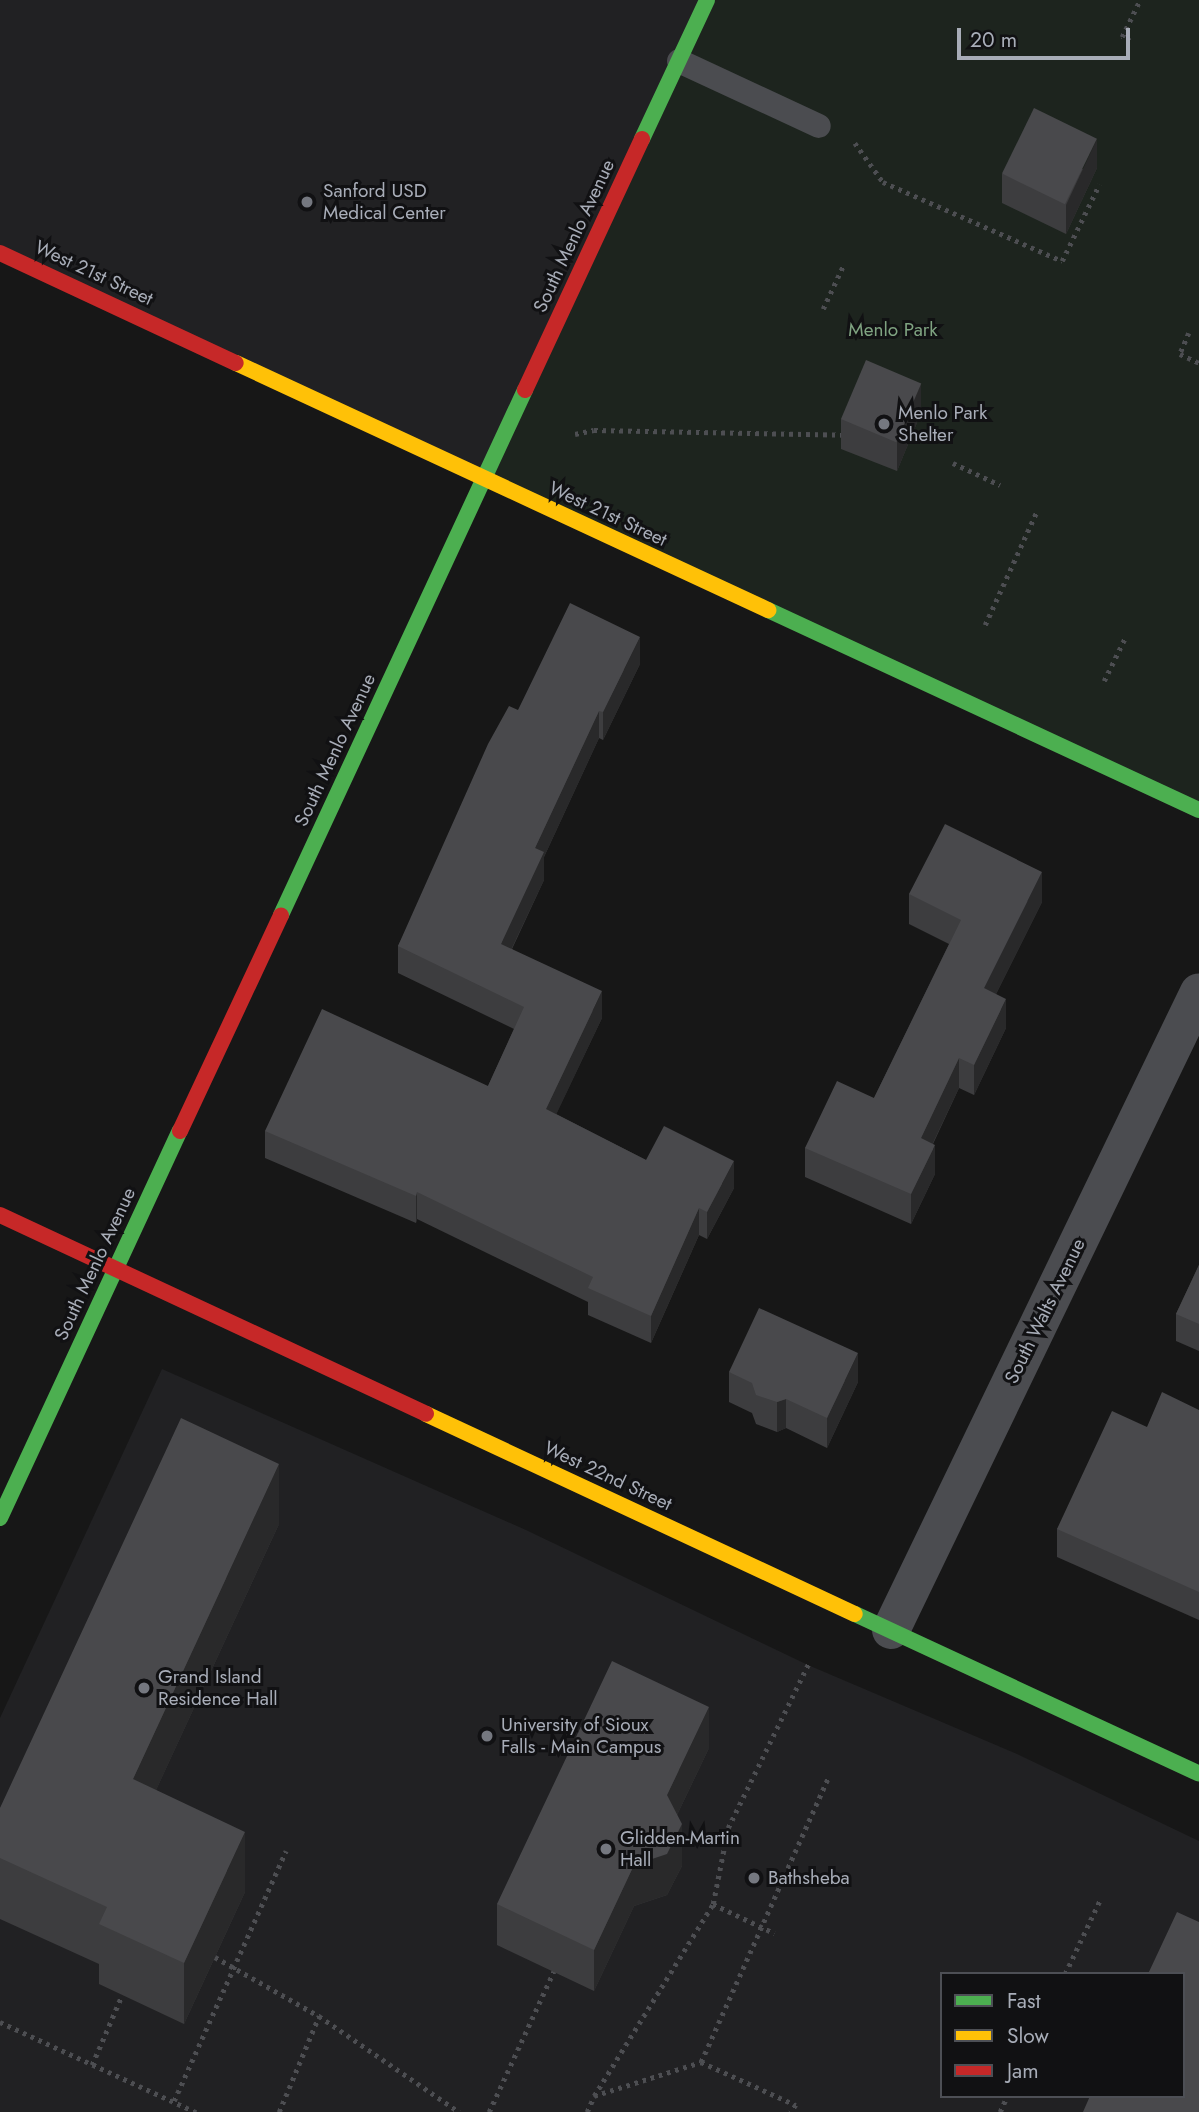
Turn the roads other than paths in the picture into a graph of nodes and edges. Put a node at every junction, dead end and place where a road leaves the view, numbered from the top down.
1 (707, 0) edge
2 (679, 61) junction
3 (819, 126) road end
4 (0, 253) edge
5 (484, 479) junction
6 (1199, 810) edge
7 (1199, 992) edge
8 (0, 1215) edge
9 (116, 1270) junction
10 (0, 1518) edge
11 (891, 1630) junction
12 (1199, 1774) edge

1 - 2 street, South Menlo Avenue
2 - 3 lane
2 - 5 street, South Menlo Avenue
4 - 5 street, West 21st Street
5 - 6 street, West 21st Street
5 - 9 street, South Menlo Avenue
7 - 11 street, South Walts Avenue
8 - 9 street, West 22nd Street
9 - 10 street, South Menlo Avenue
9 - 11 street, West 22nd Street
11 - 12 street, West 22nd Street

